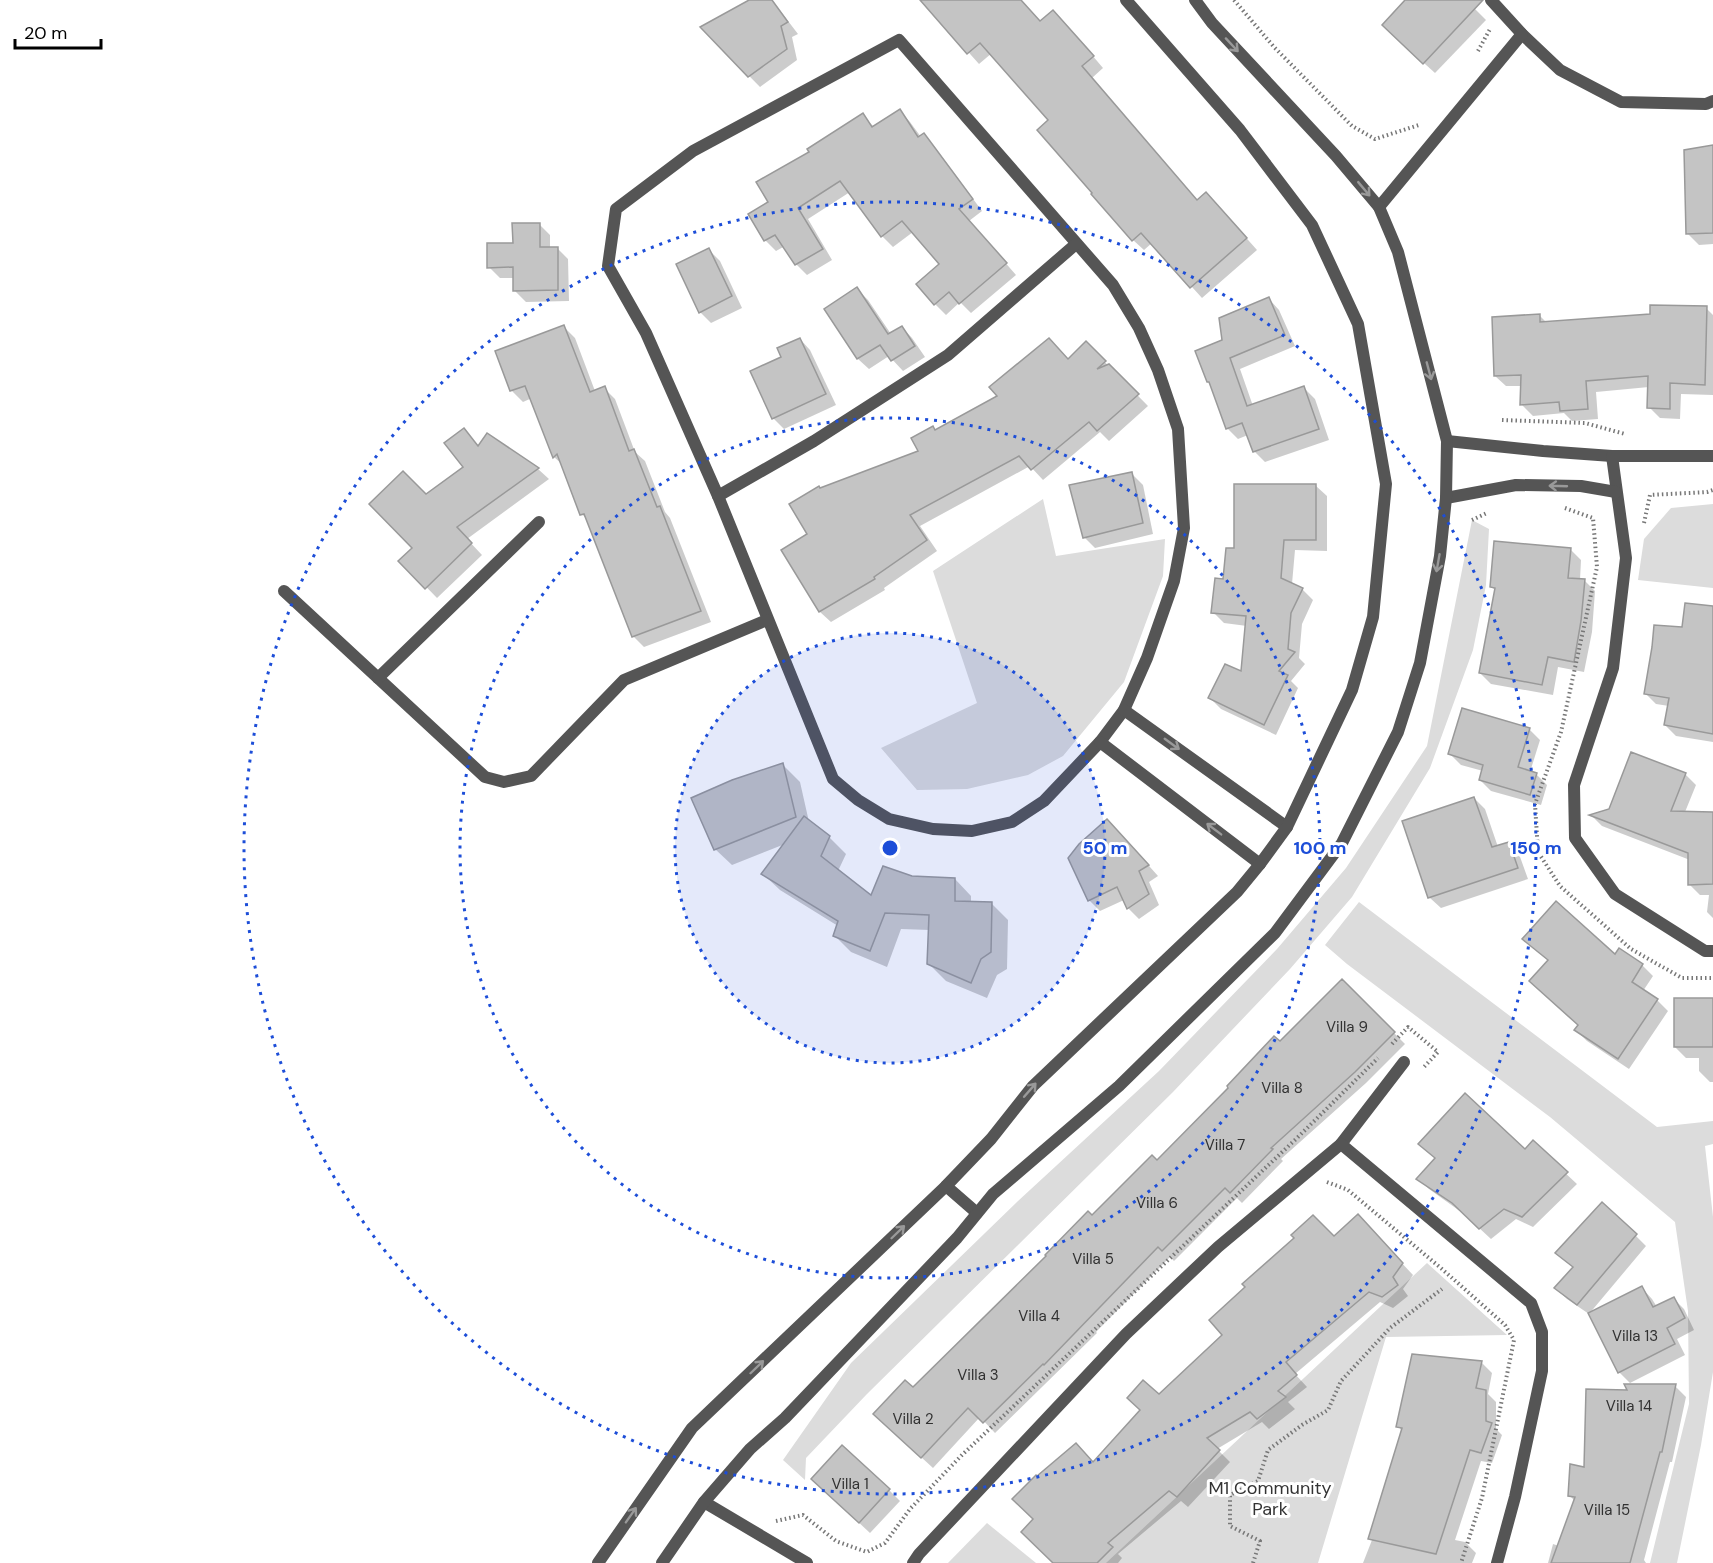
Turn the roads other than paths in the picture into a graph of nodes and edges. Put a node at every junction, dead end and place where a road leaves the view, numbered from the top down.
1 (1126, 0) edge
2 (1195, 0) edge
3 (1495, 5) edge
4 (1522, 34) junction
5 (1713, 101) edge
6 (1379, 207) junction
7 (1076, 244) junction
8 (1447, 441) junction
9 (1612, 456) junction
10 (1713, 456) edge
11 (1616, 492) junction
12 (718, 496) junction
13 (1446, 498) junction
14 (539, 522) dead end
15 (284, 591) dead end
16 (768, 620) junction
17 (378, 678) junction
18 (1124, 710) junction
19 (1100, 742) junction
20 (1287, 827) junction
21 (1260, 864) junction
22 (1713, 951) edge
23 (1404, 1062) dead end
24 (1341, 1144) junction
25 (946, 1186) junction
26 (977, 1214) junction
27 (704, 1502) junction
28 (598, 1563) edge
29 (662, 1563) edge
30 (807, 1563) edge
31 (913, 1563) edge
32 (1497, 1563) edge

1 - 20 street
2 -> 6 street
3 - 4 street
4 - 5 street
4 - 6 street
6 -> 8 street
7 - 12 street
7 - 12 street
7 - 18 street
8 - 9 street
8 - 13 street
9 - 10 street
9 - 11 street
11 -> 13 street
11 - 22 street
12 - 16 street
13 -> 26 street
14 - 17 street
15 - 17 street
16 - 17 street
16 - 19 street
18 - 19 street
18 -> 20 street
21 -> 19 street
20 - 21 street
25 -> 21 street
23 - 24 street
24 - 31 street
24 - 32 street
25 - 26 street
28 -> 25 street
26 - 27 street
27 - 29 street
27 - 30 street

